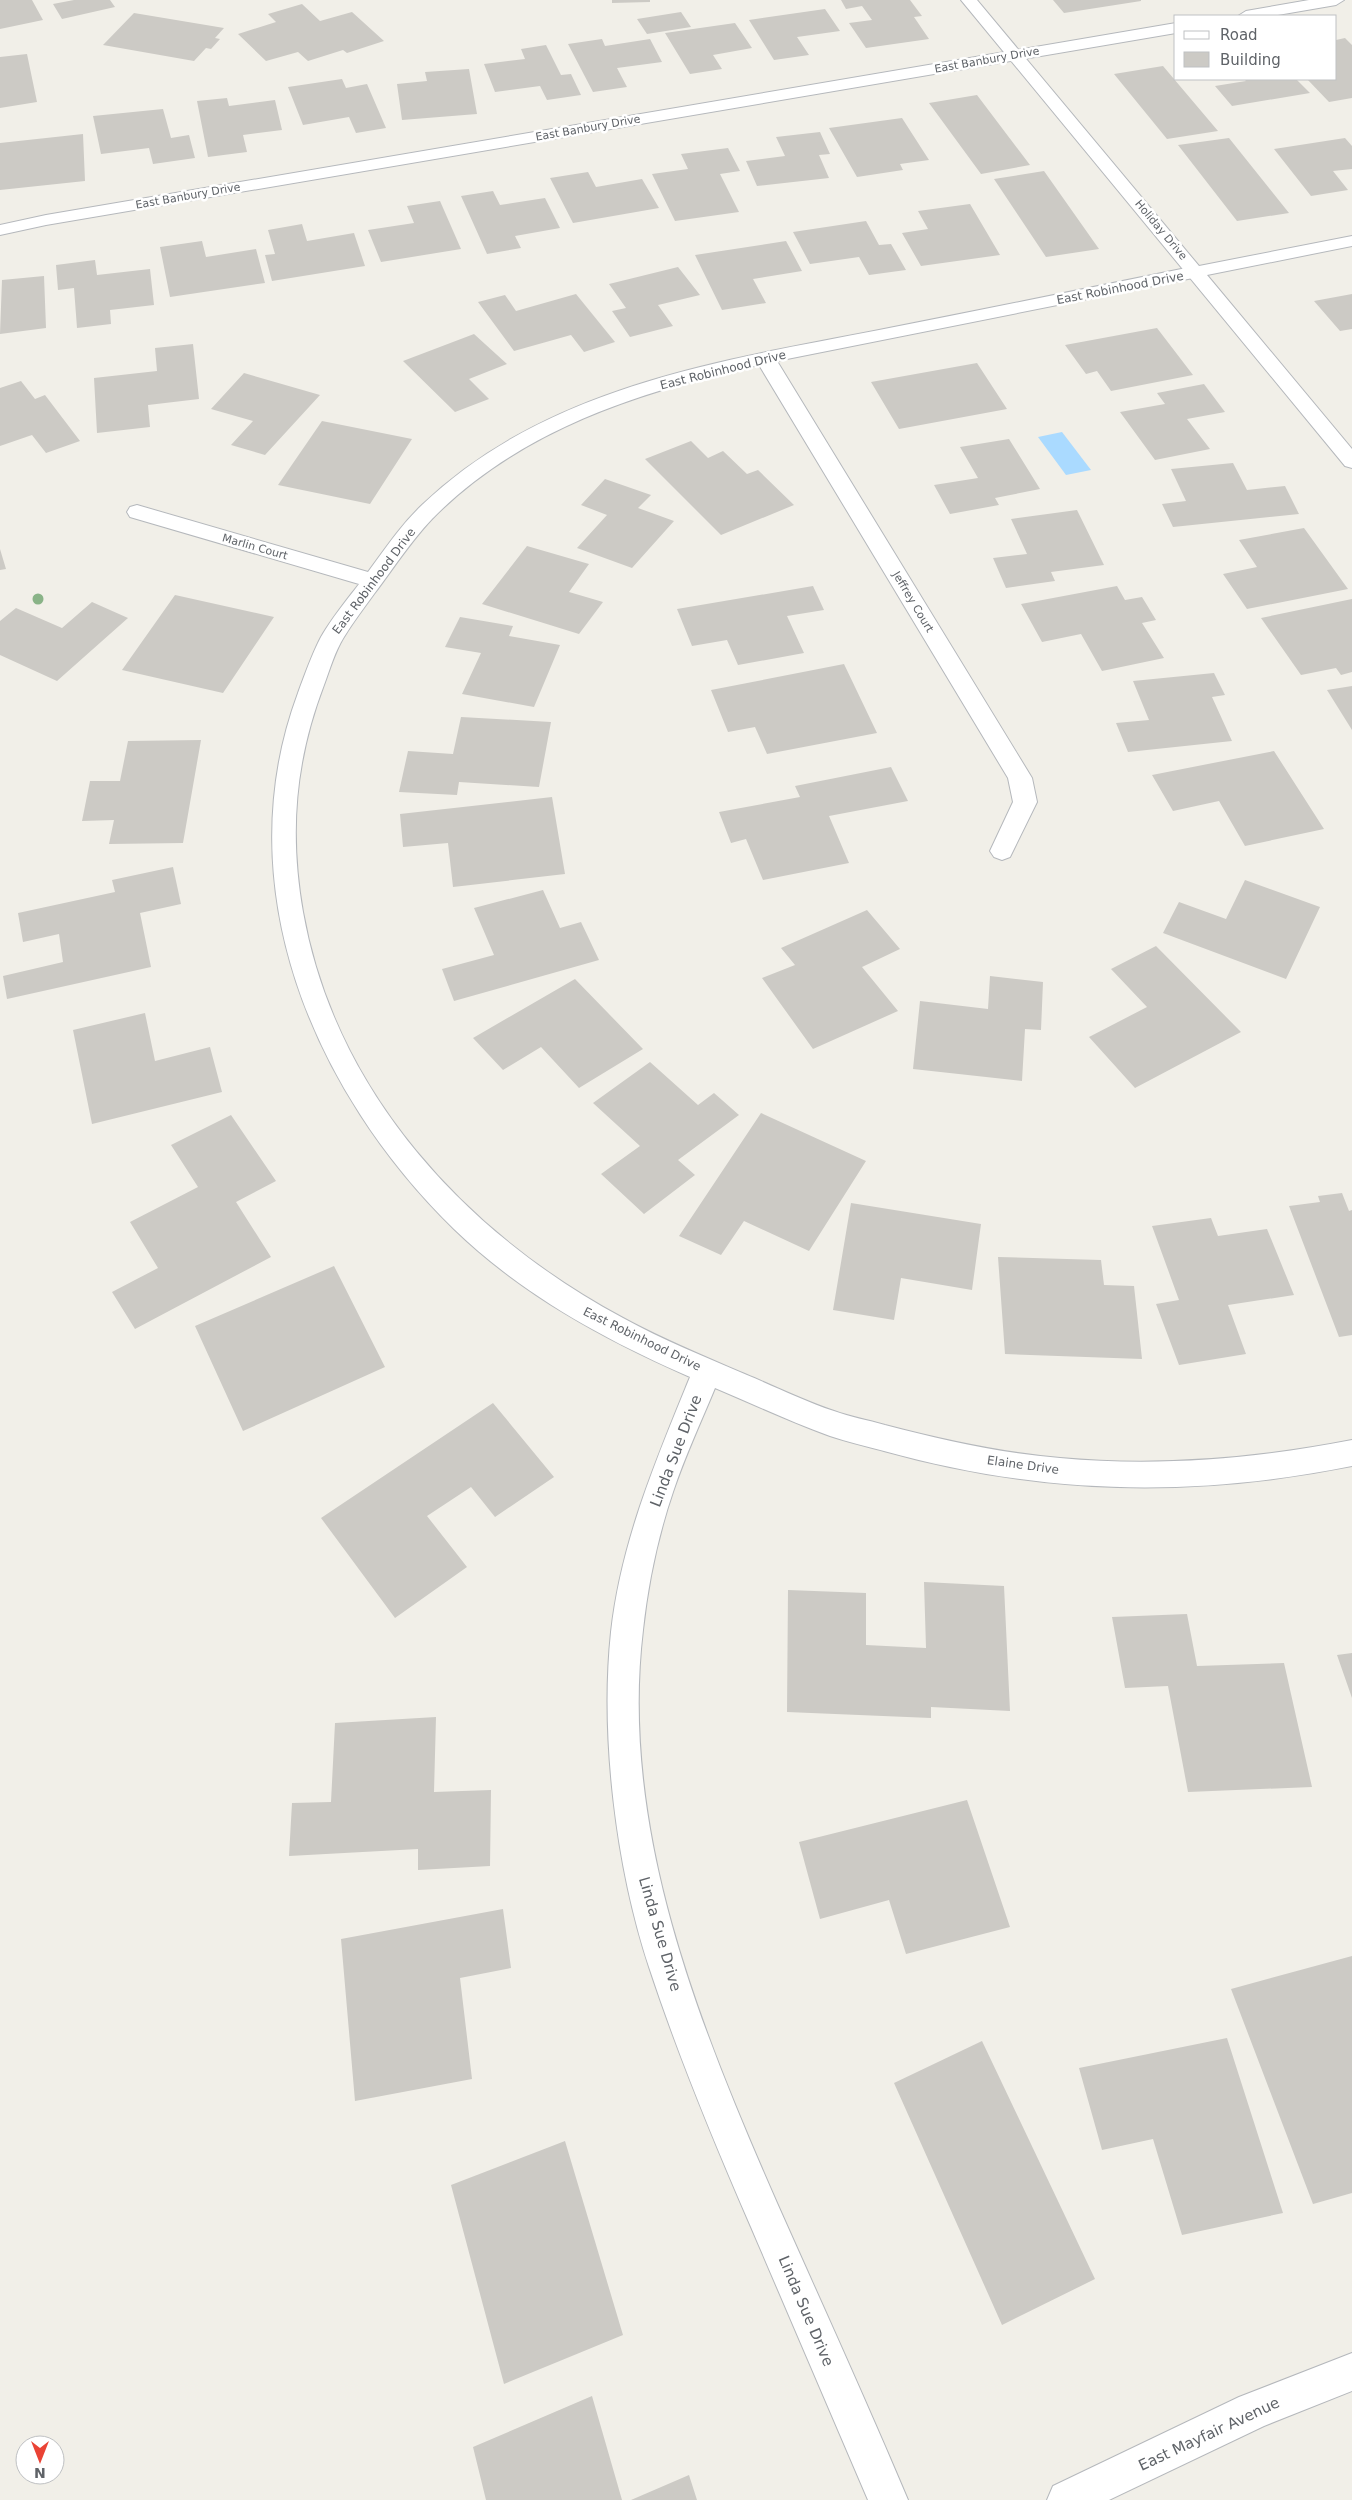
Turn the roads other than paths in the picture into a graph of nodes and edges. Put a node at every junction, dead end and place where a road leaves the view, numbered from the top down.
1 (969, 0) edge
2 (1336, 0) edge
3 (1252, 15) edge
4 (1174, 28) edge
5 (1014, 55) junction
6 (0, 230) edge
7 (1352, 241) edge
8 (1196, 272) junction
9 (765, 358) junction
10 (1352, 462) edge
11 (137, 512) dead end
12 (373, 581) junction
13 (1002, 852) dead end
14 (707, 1370) junction
15 (1352, 1453) edge
16 (1352, 2372) edge
17 (888, 2500) edge
18 (1067, 2500) edge

1 - 5 street, Holiday Drive
2 - 3 street
4 - 5 street, East Banbury Drive
5 - 6 street, East Banbury Drive
5 - 8 street, Holiday Drive
7 - 8 street, East Robinhood Drive
8 - 9 street, East Robinhood Drive
8 - 10 street, Holiday Drive
9 - 12 street, East Robinhood Drive
9 - 13 street, Jeffrey Court
11 - 12 street, Marlin Court
12 - 14 street, East Robinhood Drive
14 - 15 street, Elaine Drive
14 - 17 street, Linda Sue Drive
16 - 18 street, East Mayfair Avenue

